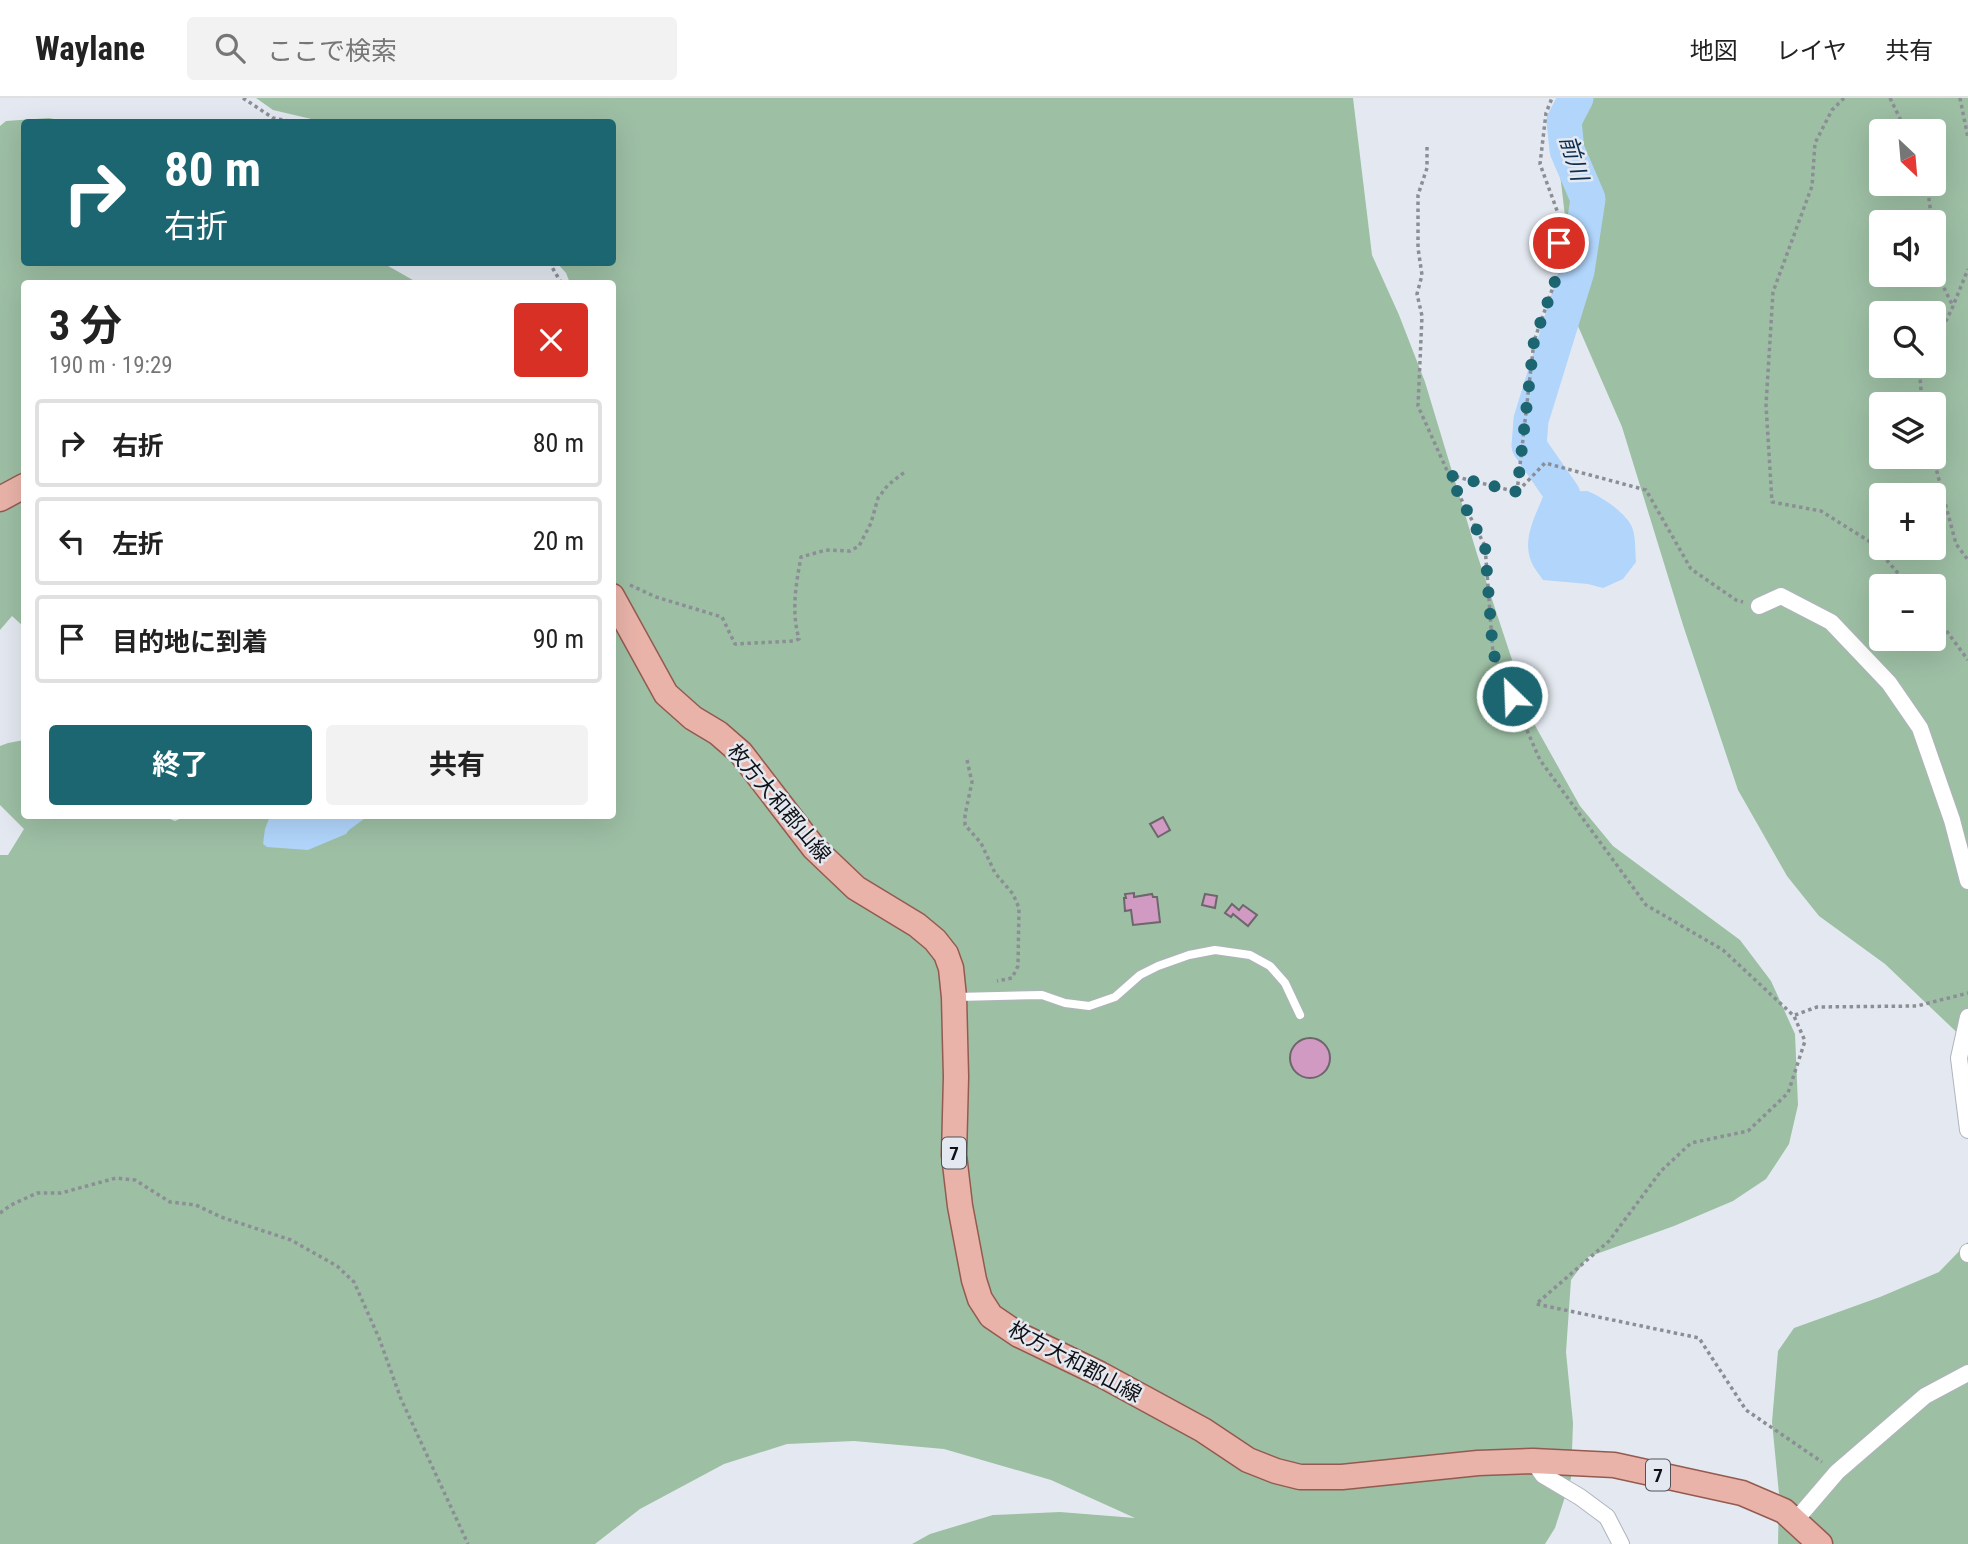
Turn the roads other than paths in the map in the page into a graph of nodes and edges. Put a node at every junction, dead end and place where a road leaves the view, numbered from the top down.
1 (21, 488) edge
2 (0, 499) edge
3 (620, 590) edge
4 (1759, 606) road end
5 (1968, 881) edge
6 (954, 997) junction
7 (1300, 1015) dead end
8 (1968, 1017) edge
9 (1968, 1130) edge
10 (1968, 1373) edge
11 (1533, 1461) junction
12 (1795, 1521) junction
13 (1621, 1544) edge
14 (1821, 1544) edge

1 - 2 main road
3 - 6 main road, 枚方大和郡山線 / 7
4 - 5 street
6 - 7 lane
6 - 11 main road, 枚方大和郡山線 / 7
8 - 9 street
10 - 12 street
11 - 12 main road, 枚方大和郡山線 / 7
11 - 13 street
12 - 14 main road, 枚方大和郡山線 / 7

